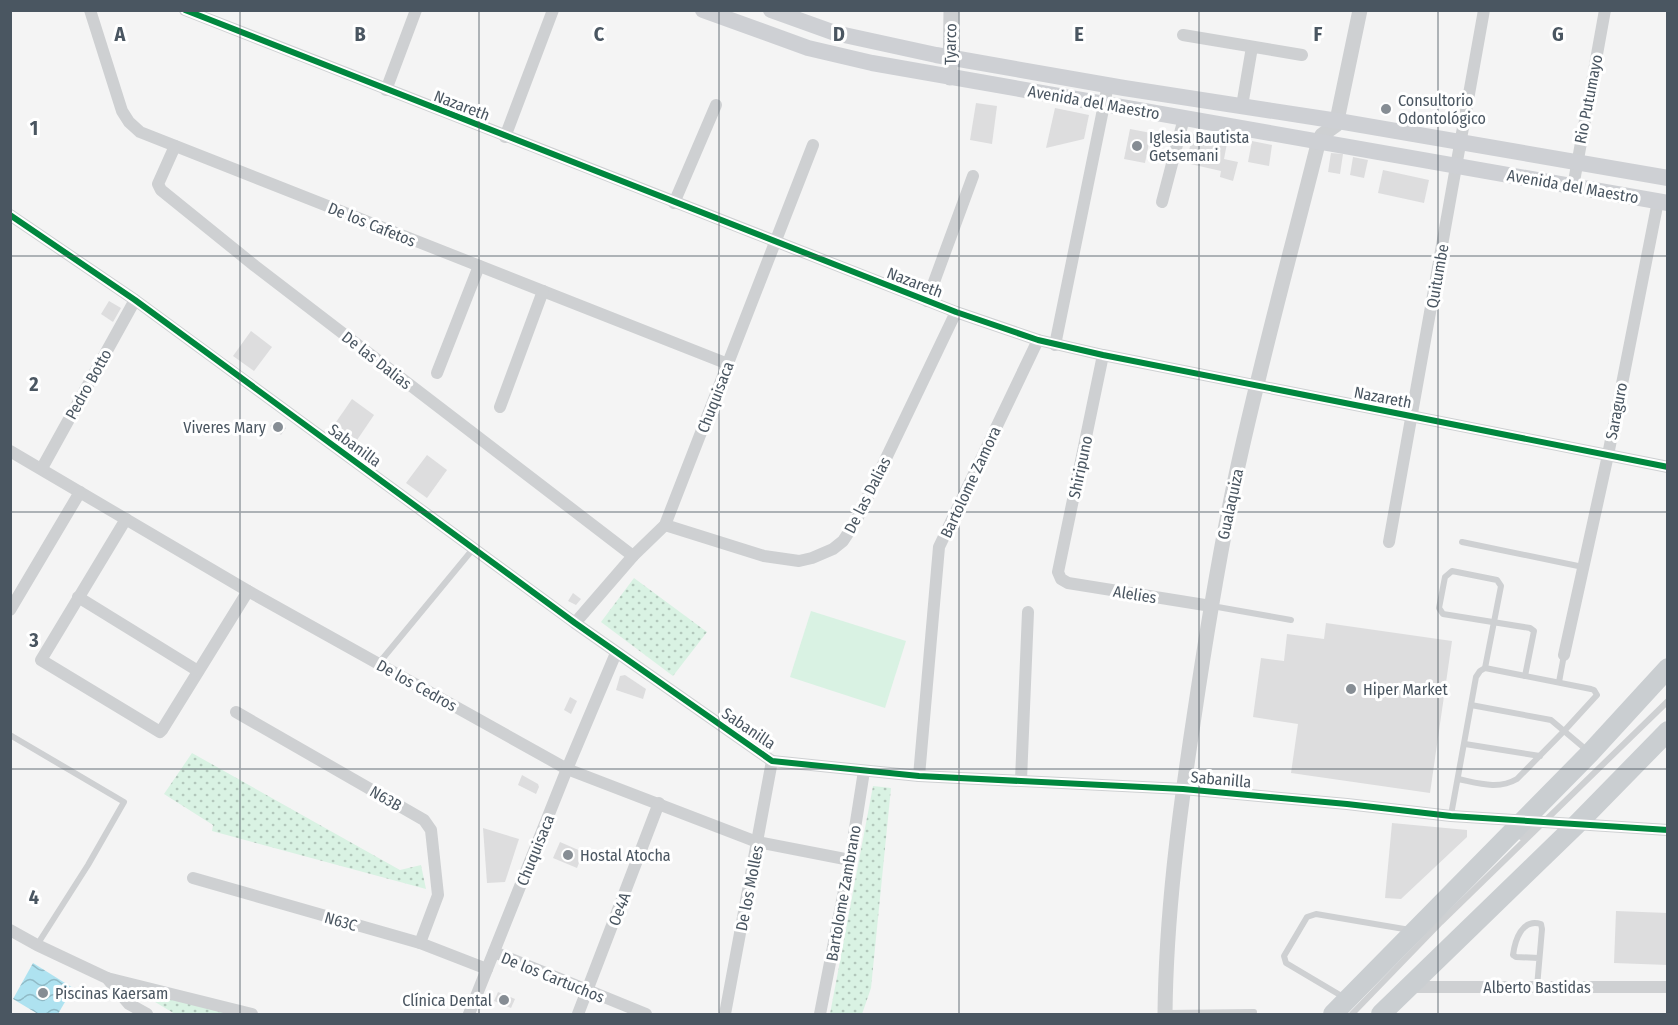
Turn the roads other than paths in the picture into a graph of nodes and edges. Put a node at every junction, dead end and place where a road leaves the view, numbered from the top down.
1 (90, 10) edge
2 (185, 10) edge
3 (416, 10) edge
4 (553, 10) edge
5 (703, 10) edge
6 (771, 10) edge
7 (951, 10) edge
8 (1360, 10) edge
9 (1484, 10) edge
10 (1605, 10) edge
11 (1183, 35) dead end
12 (876, 41) junction
13 (1252, 47) junction
14 (1302, 55) dead end
15 (950, 57) junction
16 (872, 63) junction
17 (950, 78) junction
18 (1108, 85) junction
19 (386, 90) junction
20 (1105, 104) junction
21 (716, 105) dead end
22 (1242, 105) junction
23 (1184, 118) junction
24 (1338, 121) junction
25 (505, 137) junction
26 (1319, 140) junction
27 (1460, 142) junction
28 (813, 145) dead end
29 (175, 146) junction
30 (1576, 162) junction
31 (1456, 165) junction
32 (973, 176) dead end
33 (1668, 178) edge
34 (1573, 187) junction
35 (1162, 202) dead end
36 (1663, 202) edge
37 (674, 203) junction
38 (10, 216) edge
39 (774, 242) junction
40 (479, 266) junction
41 (543, 291) junction
42 (135, 300) junction
43 (927, 301) junction
44 (956, 312) junction
45 (1038, 340) junction
46 (1055, 345) junction
47 (1103, 355) junction
48 (728, 364) junction
49 (437, 373) dead end
50 (1256, 386) junction
51 (500, 407) dead end
52 (1412, 416) junction
53 (10, 452) edge
54 (1608, 455) junction
55 (1668, 467) edge
56 (42, 468) junction
57 (80, 492) junction
58 (126, 519) junction
59 (665, 525) junction
60 (1389, 542) dead end
61 (1461, 542) dead end
62 (473, 549) junction
63 (633, 556) junction
64 (1583, 567) junction
65 (1061, 579) joint
66 (248, 591) junction
67 (78, 597) junction
68 (1211, 606) junction
69 (10, 610) edge
70 (1029, 612) dead end
71 (1291, 620) dead end
72 (1494, 622) junction
73 (575, 623) junction
74 (616, 653) junction
75 (1564, 655) joint
76 (379, 663) junction
77 (1485, 668) junction
78 (1668, 668) edge
79 (198, 671) junction
80 (1526, 676) junction
81 (1668, 680) edge
82 (1559, 682) junction
83 (1660, 688) dead end
84 (1668, 701) edge
85 (1471, 705) junction
86 (236, 712) dead end
87 (1565, 730) junction
88 (1668, 731) edge
89 (10, 735) edge
90 (1465, 744) junction
91 (1590, 753) junction
92 (1540, 756) junction
93 (772, 761) junction
94 (567, 769) junction
95 (864, 771) junction
96 (1584, 772) dead end
97 (919, 776) junction
98 (1458, 779) junction
99 (1021, 780) junction
100 (1183, 789) junction
101 (659, 803) junction
102 (1451, 816) junction
103 (1533, 822) junction
104 (1577, 824) junction
105 (1668, 830) edge
106 (758, 842) junction
107 (850, 860) junction
108 (194, 878) dead end
109 (1414, 931) junction
110 (12, 936) edge
111 (420, 944) junction
112 (37, 945) junction
113 (494, 952) junction
114 (1539, 958) junction
115 (488, 969) junction
116 (107, 978) junction
117 (1407, 987) junction
118 (1537, 987) junction
119 (1668, 987) edge
120 (588, 991) junction
121 (126, 1009) edge
122 (1349, 1009) edge
123 (1254, 1012) dead end
124 (147, 1014) edge
125 (252, 1014) edge
126 (469, 1014) edge
127 (578, 1014) edge
128 (646, 1014) edge
129 (724, 1014) edge
130 (820, 1014) edge
131 (1165, 1014) edge
132 (1333, 1014) edge
133 (1381, 1014) edge

1 - 29 street, De los Cafetos
2 - 19 street, Nazareth
3 - 19 street
4 - 25 street
5 - 16 main road, Avenida del Maestro
6 - 12 main road, Avenida del Maestro
7 - 15 street, Tyarco
8 - 24 street
9 - 27 street, Quitumbe
10 - 30 street, Rio Putumayo
11 - 13 street
12 - 15 main road, Avenida del Maestro
12 - 16 main road
13 - 14 street
13 - 22 street
15 - 17 street, Tyarco
15 - 18 main road, Avenida del Maestro
16 - 17 main road, Avenida del Maestro
17 - 20 main road, Avenida del Maestro
18 - 20 street
18 - 22 main road, Avenida del Maestro
19 - 25 street, Nazareth
20 - 23 main road, Avenida del Maestro
20 - 46 street
21 - 37 street
22 - 24 main road, Avenida del Maestro
23 - 26 main road, Avenida del Maestro
23 - 35 street
24 - 26 street
24 - 27 main road, Avenida del Maestro
25 - 37 street, Nazareth
26 - 31 main road, Avenida del Maestro
26 - 50 street, Gualaquiza
27 - 30 main road, Avenida del Maestro
27 - 31 street, Quitumbe
28 - 39 street, Chuquisaca
29 - 40 street, De los Cafetos
29 - 63 street, De las Dalias
30 - 33 main road, Avenida del Maestro
30 - 34 street, Rio Putumayo
31 - 34 main road, Avenida del Maestro
31 - 52 street, Quitumbe
32 - 43 street
34 - 36 main road, Avenida del Maestro
36 - 54 street, Saraguro
37 - 39 street, Nazareth
38 - 42 street, Sabanilla
39 - 43 street, Nazareth
39 - 48 street, Chuquisaca
40 - 41 street, De los Cafetos
40 - 49 street
41 - 48 street, De los Cafetos
41 - 51 street
42 - 56 street, Pedro Botto
42 - 62 street, Sabanilla
43 - 44 street, Nazareth
44 - 45 street, Nazareth
44 - 59 street, De las Dalias
45 - 46 street, Nazareth
45 - 97 street, Bartolome Zamora
46 - 47 street, Nazareth
47 - 50 street, Nazareth
47 - 65 street, Shiripuno
48 - 59 street, Chuquisaca
50 - 52 street, Nazareth
50 - 68 street, Gualaquiza
52 - 54 street, Nazareth
52 - 60 street, Quitumbe
53 - 56 street, De los Cedros
54 - 55 street, Nazareth
54 - 64 street, Saraguro
56 - 57 street, De los Cedros
57 - 58 street, De los Cedros
57 - 69 street
58 - 66 street, De los Cedros
58 - 67 street
59 - 63 street, Chuquisaca
61 - 64 lane
62 - 73 street, Sabanilla
62 - 76 lane
63 - 73 street, Chuquisaca
64 - 75 street, Saraguro
65 - 68 street, Alelies
66 - 76 street, De los Cedros
66 - 79 street
67 - 79 street
67 - 79 street
68 - 71 lane
68 - 100 street, Gualaquiza
70 - 99 street
72 - 72 lane
72 - 77 lane
72 - 80 lane
73 - 74 street, Sabanilla
74 - 93 street, Sabanilla
74 - 94 street, Chuquisaca
75 - 82 lane
76 - 94 street, De los Cedros
77 - 80 lane
77 - 85 lane
78 - 91 main road
80 - 82 lane
81 - 83 lane
82 - 87 lane
84 - 103 lane
85 - 87 lane
85 - 90 lane
86 - 111 street, N63B
87 - 91 lane
87 - 92 lane
88 - 104 main road
89 - 112 lane
90 - 92 lane
90 - 98 lane
91 - 103 main road
92 - 98 lane
93 - 95 street, Sabanilla
93 - 106 street, De los Molles
94 - 101 street, De los Cedros
94 - 113 street, Chuquisaca
95 - 97 street, Sabanilla
95 - 107 street, Bartolome Zambrano
96 - 103 lane
97 - 99 street, Sabanilla
98 - 102 lane
99 - 100 street, Sabanilla
100 - 102 street, Sabanilla
100 - 131 street, Gualaquiza
101 - 106 street, De los Cedros
101 - 120 street, Oe4A
102 - 103 street, Sabanilla
103 - 104 street, Sabanilla
103 - 109 main road
103 - 122 lane
104 - 105 street, Sabanilla
104 - 117 main road
106 - 107 street, De los Cedros
106 - 129 street, De los Molles
107 - 130 street, Bartolome Zambrano
108 - 111 street, N63C
109 - 122 main road
109 - 122 lane
110 - 112 street
111 - 115 street, N63C
112 - 116 street
113 - 115 street, Chuquisaca
113 - 120 street, De los Cartuchos
114 - 114 lane
114 - 118 lane
115 - 126 street, Chuquisaca
116 - 121 street
116 - 125 street
117 - 118 street, Alberto Bastidas
117 - 133 main road
118 - 119 street, Alberto Bastidas
120 - 127 street, Oe4A
120 - 128 street, De los Cartuchos
121 - 124 street
122 - 132 main road
123 - 131 lane

